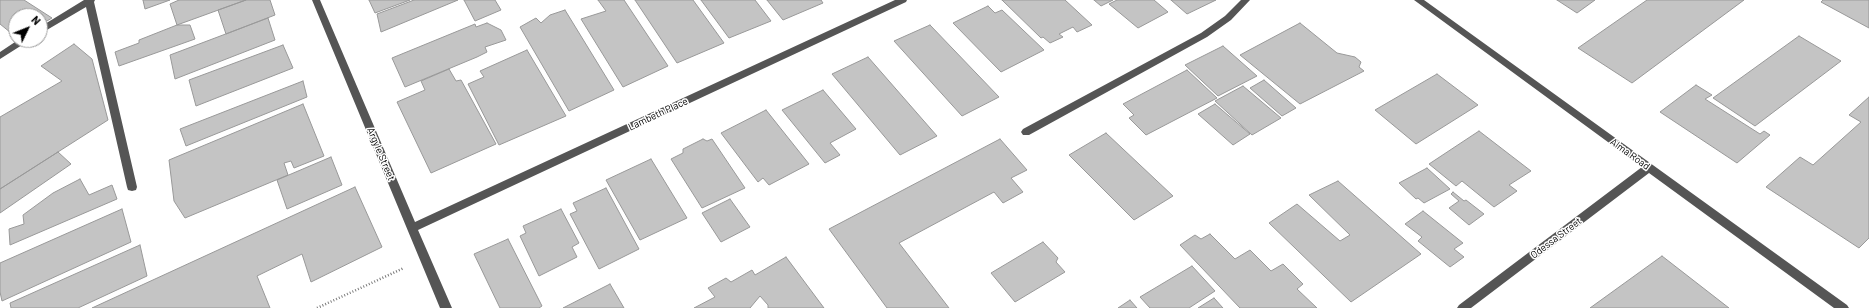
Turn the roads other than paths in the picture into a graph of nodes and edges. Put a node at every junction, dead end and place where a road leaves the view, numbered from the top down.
1 (90, 0) edge
2 (316, 0) edge
3 (903, 0) edge
4 (1246, 0) edge
5 (1418, 0) edge
6 (48, 26) edge
7 (12, 48) edge
8 (0, 56) edge
9 (1026, 132) dead end
10 (1648, 168) junction
11 (132, 187) dead end
12 (412, 228) junction
13 (1470, 306) edge
14 (446, 308) edge
15 (1843, 308) edge

1 - 6 street
1 - 11 street
2 - 12 street, Argyle Street
3 - 12 street, Lambeth Place
4 - 9 street
5 - 10 street, Alma Road
7 - 8 street
10 - 13 street, Odessa Street
10 - 15 street, Alma Road
12 - 14 street, Argyle Street

